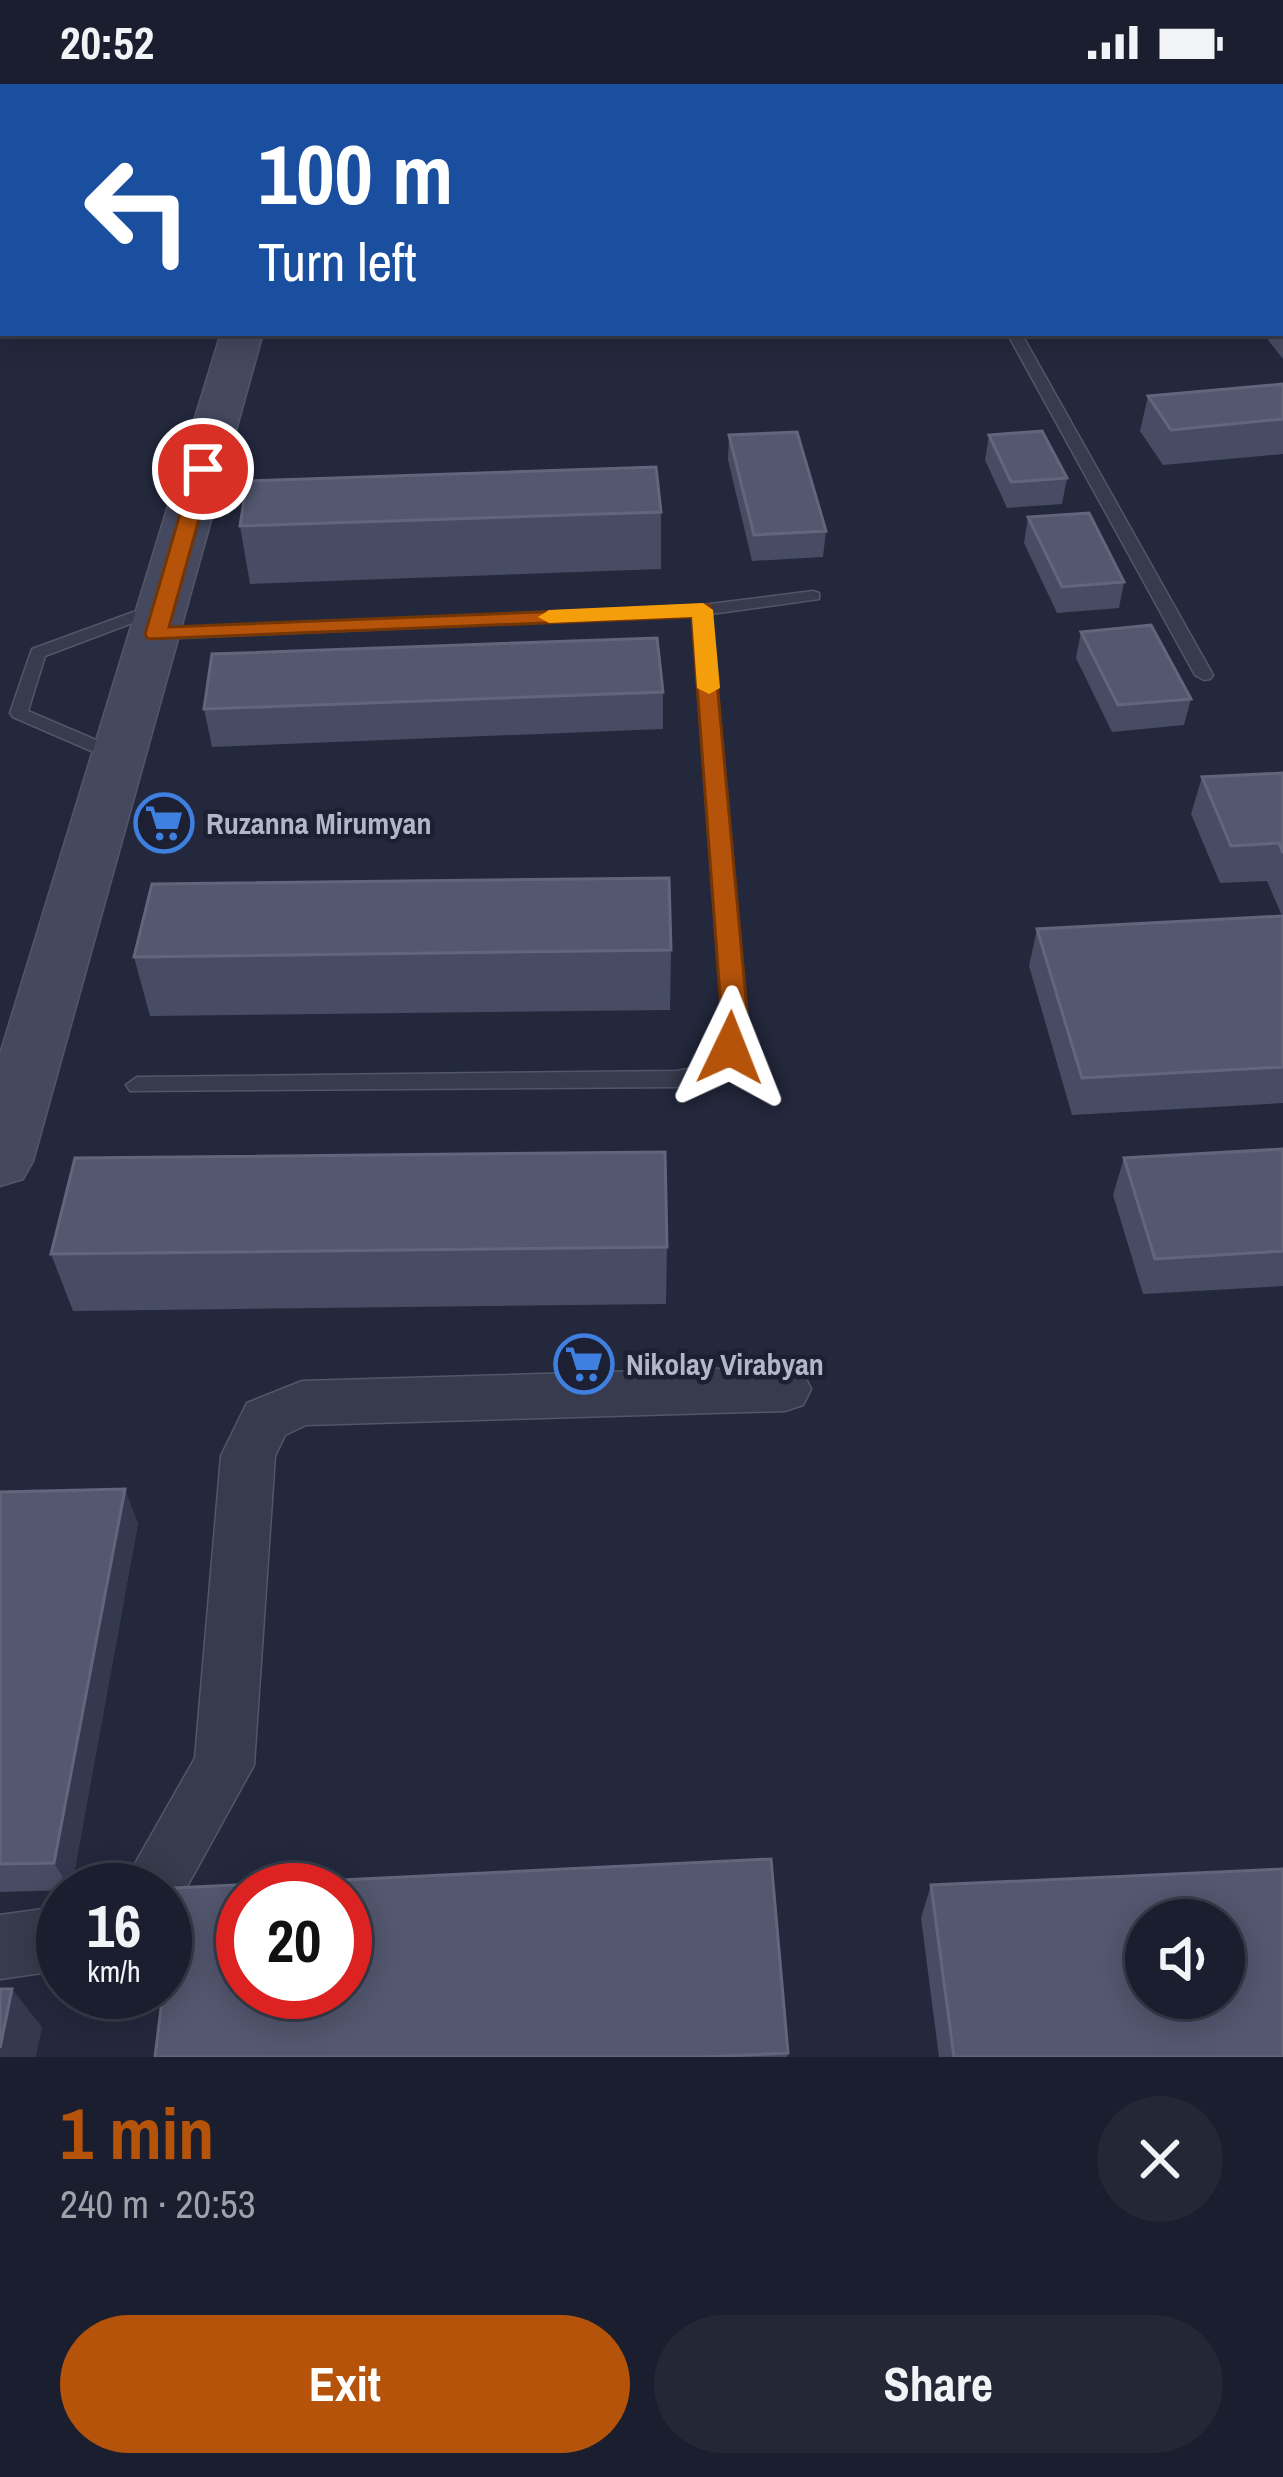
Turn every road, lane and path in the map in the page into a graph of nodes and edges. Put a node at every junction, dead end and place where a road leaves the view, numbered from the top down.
1 (241, 336) edge
2 (1016, 336) edge
3 (813, 596) dead end
4 (703, 610) junction
5 (160, 620) junction
6 (1204, 675) dead end
7 (119, 757) junction
8 (137, 1085) dead end
9 (0, 1161) edge
10 (785, 1389) dead end
11 (167, 1863) edge
12 (36, 1942) edge
13 (0, 1947) edge

1 - 5 street
2 - 6 lane
3 - 4 lane
4 - 5 lane
4 - 8 lane
5 - 7 street
5 - 7 lane
7 - 9 street
10 - 11 street
12 - 13 street

